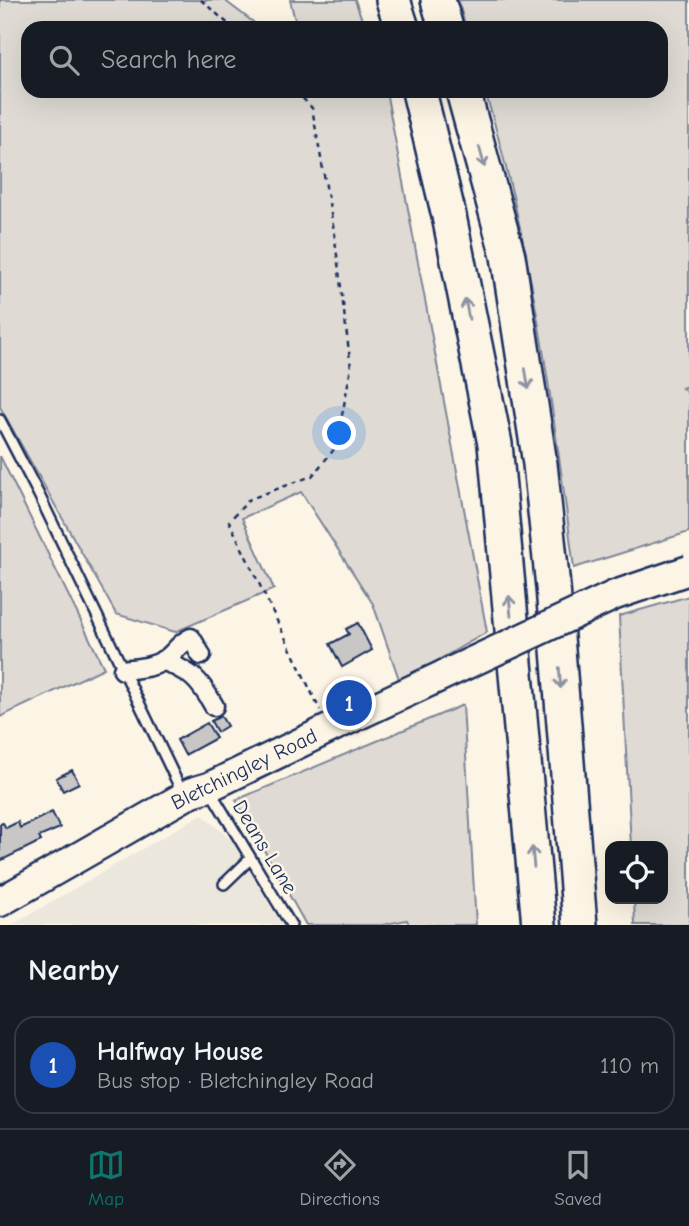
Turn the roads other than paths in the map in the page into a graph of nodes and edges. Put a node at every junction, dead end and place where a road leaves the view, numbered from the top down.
1 (393, 0) edge
2 (438, 0) edge
3 (400, 21) edge
4 (444, 21) edge
5 (421, 98) edge
6 (465, 98) edge
7 (0, 420) edge
8 (689, 570) edge
9 (201, 656) dead end
10 (163, 660) junction
11 (123, 670) junction
12 (214, 706) dead end
13 (196, 792) junction
14 (251, 858) junction
15 (224, 884) dead end
16 (0, 902) edge
17 (291, 925) edge
18 (539, 925) edge
19 (580, 925) edge

1 - 3 highway
2 - 4 highway
18 -> 5 highway
6 -> 19 highway
7 - 11 lane, Deans Lane
8 - 13 main road, Bletchingley Road, bridge
9 - 10 street
10 - 11 street
10 - 12 street
11 - 13 lane, Deans Lane
13 - 14 lane, Deans Lane
13 - 16 main road, Bletchingley Road
14 - 15 lane
14 - 17 lane, Deans Lane

